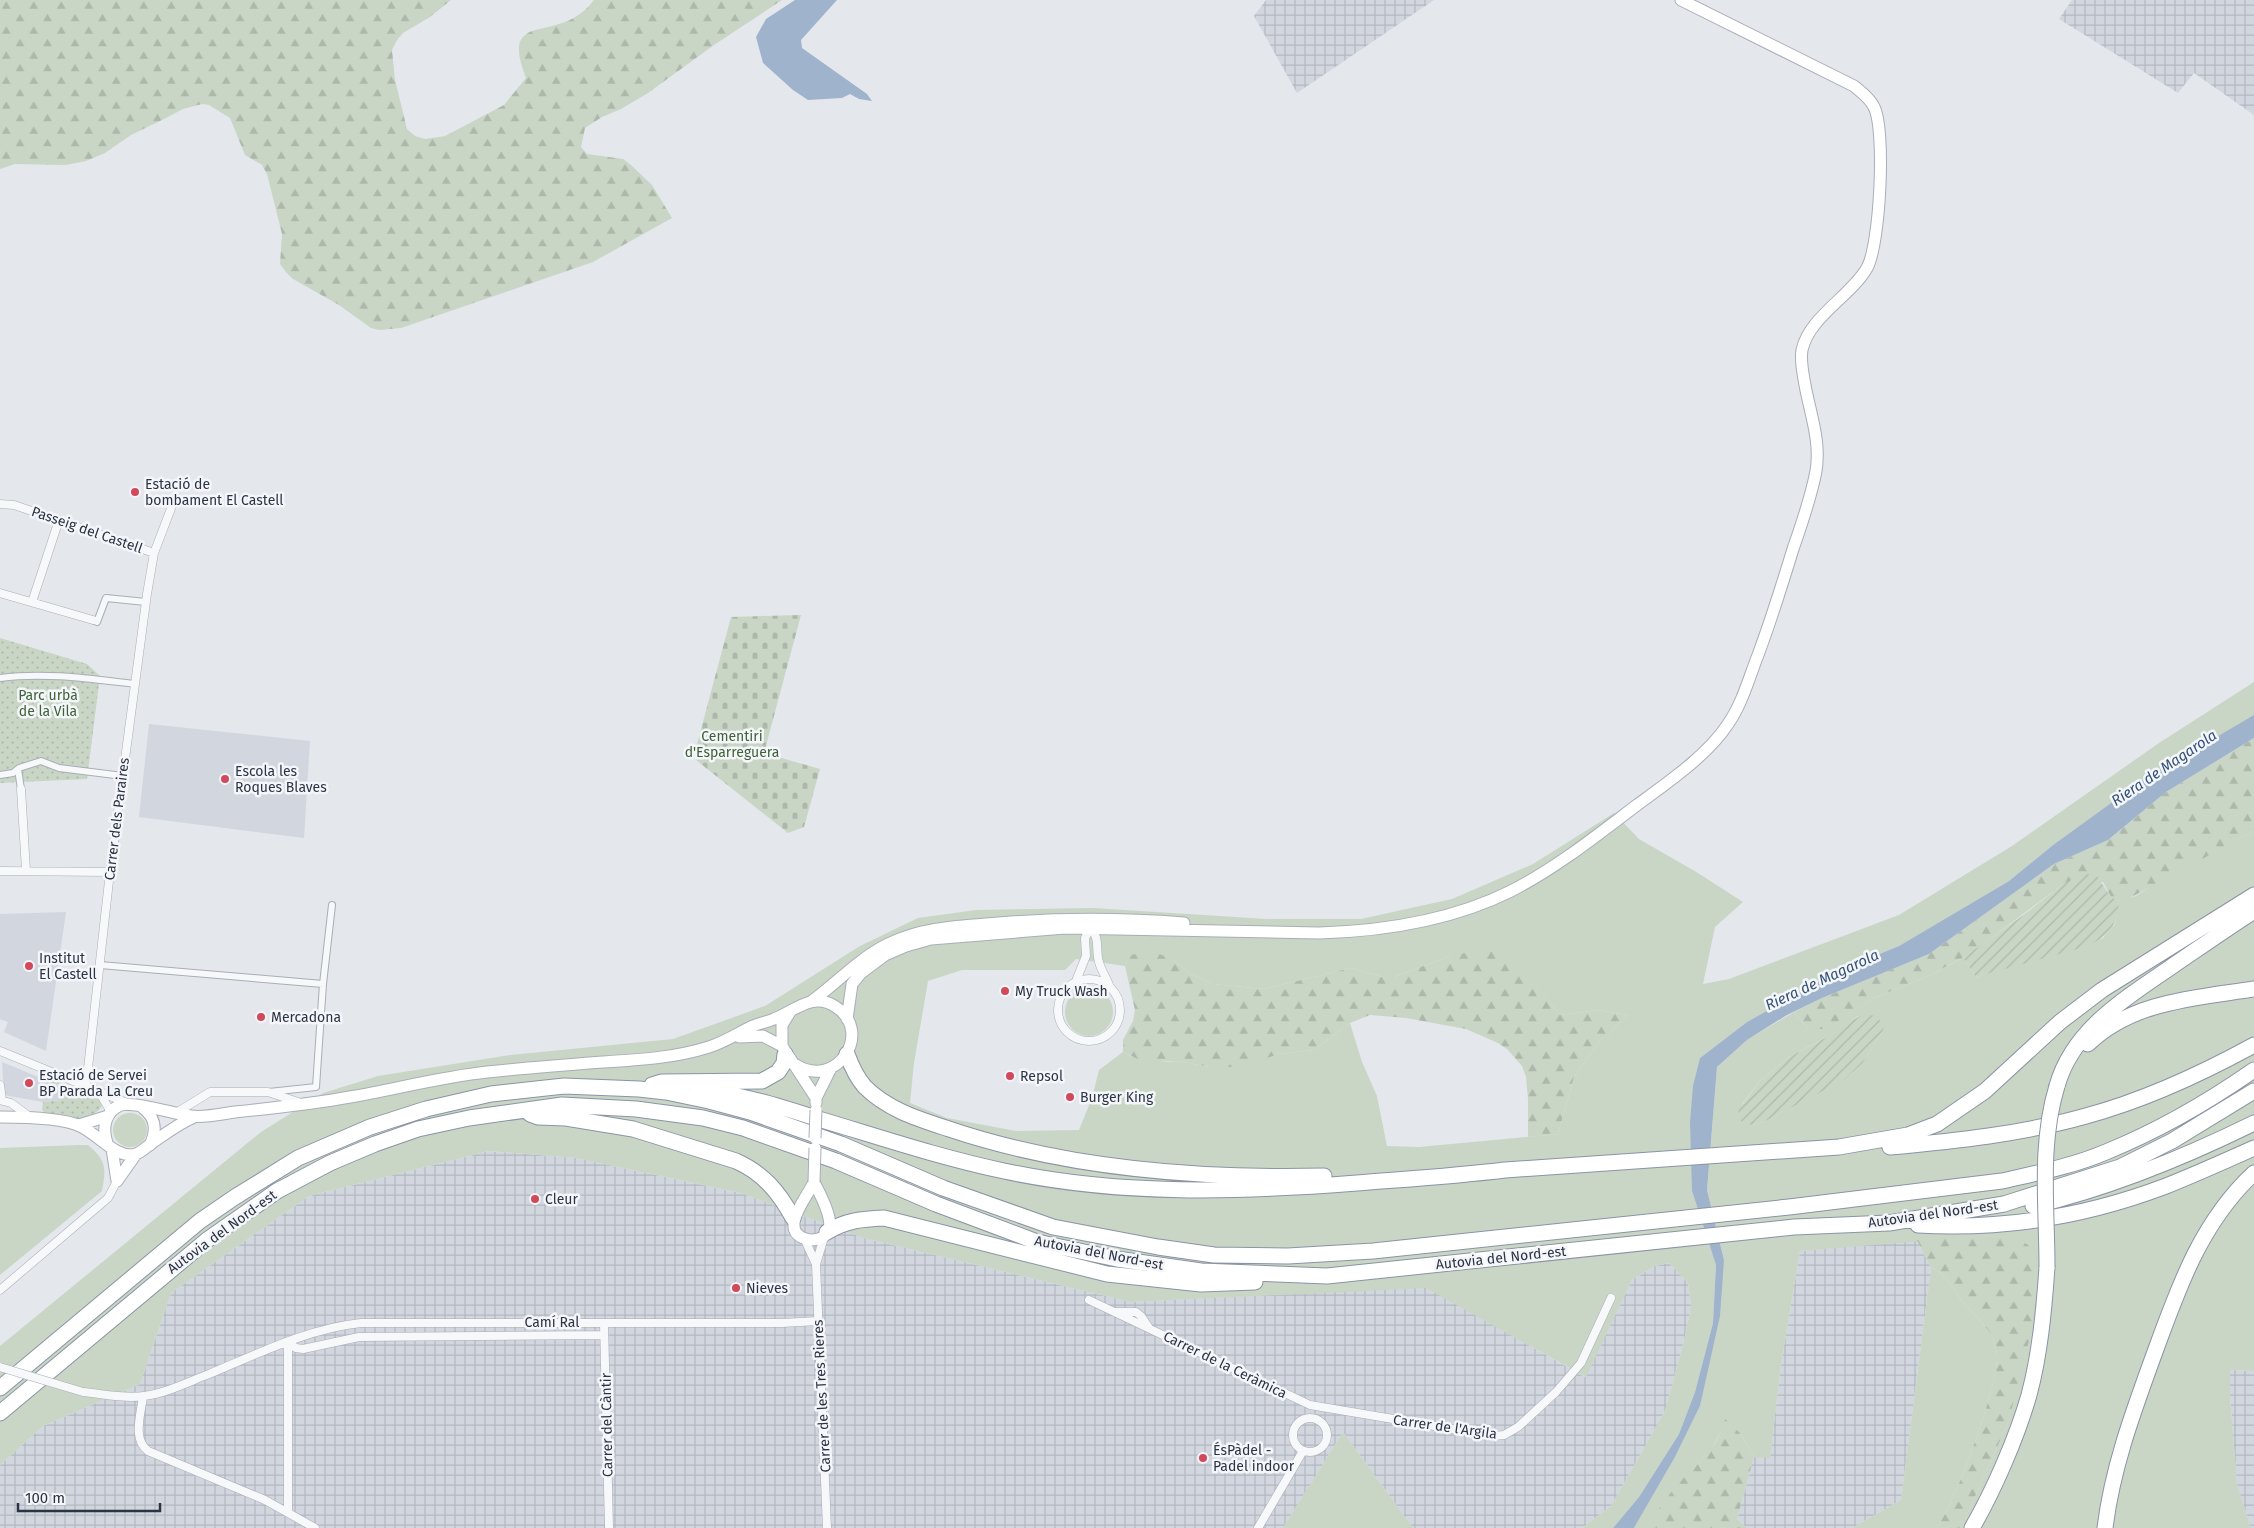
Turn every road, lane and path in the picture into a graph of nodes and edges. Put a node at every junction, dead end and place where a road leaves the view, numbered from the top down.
1 (1681, 0) edge
2 (0, 504) edge
3 (172, 506) dead end
4 (59, 520) junction
5 (154, 553) junction
6 (0, 592) edge
7 (32, 602) junction
8 (146, 602) junction
9 (93, 620) joint
10 (0, 678) edge
11 (135, 684) junction
12 (18, 769) junction
13 (0, 775) edge
14 (123, 776) junction
15 (21, 789) joint
16 (26, 870) junction
17 (0, 871) edge
18 (110, 872) junction
19 (2254, 896) edge
20 (332, 905) dead end
21 (2254, 910) edge
22 (1062, 923) junction
23 (1119, 924) junction
24 (1090, 928) junction
25 (1084, 943) junction
26 (1098, 944) junction
27 (100, 965) junction
28 (1076, 981) junction
29 (323, 984) junction
30 (1109, 985) junction
31 (2254, 989) edge
32 (812, 1001) junction
33 (792, 1010) junction
34 (847, 1019) junction
35 (733, 1038) junction
36 (2254, 1045) edge
37 (0, 1051) edge
38 (847, 1054) junction
39 (788, 1055) junction
40 (831, 1068) junction
41 (2254, 1070) edge
42 (0, 1084) edge
43 (86, 1086) junction
44 (2057, 1086) junction
45 (639, 1089) junction
46 (2254, 1091) edge
47 (268, 1092) junction
48 (666, 1092) junction
49 (816, 1098) junction
50 (1, 1100) edge
51 (129, 1104) junction
52 (306, 1105) junction
53 (142, 1108) junction
54 (524, 1111) junction
55 (174, 1113) junction
56 (109, 1114) junction
57 (0, 1117) edge
58 (194, 1117) junction
59 (32, 1118) junction
60 (2254, 1123) edge
61 (79, 1125) junction
62 (150, 1145) junction
63 (109, 1146) junction
64 (1839, 1147) junction
65 (2254, 1148) edge
66 (136, 1154) junction
67 (1505, 1170) junction
68 (2254, 1173) edge
69 (117, 1182) junction
70 (814, 1182) junction
71 (802, 1205) junction
72 (826, 1209) junction
73 (1945, 1214) junction
74 (793, 1218) junction
75 (1889, 1222) junction
76 (826, 1233) junction
77 (804, 1238) junction
78 (816, 1264) junction
79 (1327, 1276) junction
80 (0, 1290) edge
81 (1611, 1298) dead end
82 (1089, 1300) dead end
83 (818, 1321) junction
84 (604, 1323) junction
85 (604, 1335) junction
86 (288, 1343) junction
87 (0, 1367) edge
88 (0, 1388) edge
89 (143, 1396) junction
90 (1300, 1401) joint
91 (0, 1413) edge
92 (1303, 1452) junction
93 (288, 1511) junction
94 (315, 1528) edge
95 (609, 1528) edge
96 (828, 1528) edge
97 (1258, 1528) edge
98 (1972, 1528) edge
99 (2105, 1528) edge

1 - 23 main road
2 - 4 street, Passeig del Castell
3 - 5 street, Passeig del Castell
4 - 5 street, Passeig del Castell
4 - 7 street
5 - 8 street, Carrer dels Paraires
6 - 7 street
7 - 9 street
8 - 9 street
8 - 11 street, Carrer dels Paraires
10 - 11 street
11 - 14 street, Carrer dels Paraires
12 - 13 street
12 - 14 street
12 - 15 street
14 - 18 street, Carrer dels Paraires
15 - 16 street
16 - 17 street
16 - 18 street
18 - 27 street, Carrer dels Paraires
19 - 64 highway
20 - 29 street
21 - 44 highway
22 - 23 main road
22 - 24 main road
22 - 25 street
22 - 32 main road
22 - 34 main road
23 - 24 main road
23 - 26 street
24 - 25 street
24 - 26 street
25 - 28 street
26 - 30 street
27 - 29 street
27 - 43 street, Carrer dels Paraires
28 - 30 street
28 - 30 street
29 - 47 street
31 - 44 highway
32 - 33 main road
32 - 34 main road
33 - 35 main road
33 - 39 main road
34 - 38 main road
35 - 39 main road
35 - 52 main road
36 - 64 highway
37 - 43 street
38 - 40 main road
38 - 67 highway
39 - 40 main road
39 - 45 highway
39 - 49 main road
40 - 49 main road
41 - 48 highway, Autovia del Nord-est
42 - 50 street
43 - 51 street
43 - 56 street
44 - 98 highway, bridge
45 - 48 highway, Autovia del Nord-est
45 - 88 highway, Autovia del Nord-est
46 - 73 highway, Autovia del Nord-est
47 - 52 street
47 - 55 street
48 - 67 highway
49 - 70 main road, bridge
50 - 59 street
51 - 53 main road
51 - 56 main road
52 - 58 main road
53 - 55 main road
53 - 62 main road
54 - 74 highway
54 - 79 highway, Autovia del Nord-est
54 - 91 highway, Autovia del Nord-est
55 - 58 main road
56 - 61 main road
56 - 63 main road
57 - 59 main road
58 - 62 main road
59 - 61 main road
60 - 73 highway
61 - 63 main road
62 - 66 main road
63 - 66 main road
63 - 69 main road
64 - 67 highway
65 - 75 highway
66 - 69 main road
68 - 99 highway
69 - 80 street
70 - 71 main road
70 - 72 main road
71 - 72 main road
71 - 74 main road
72 - 76 main road
73 - 75 highway, Autovia del Nord-est
74 - 77 main road
75 - 79 highway, Autovia del Nord-est
76 - 77 main road
76 - 78 street, Carrer de les Tres Rieres
76 - 79 highway
77 - 78 street, Carrer de les Tres Rieres
78 - 83 street, Carrer de les Tres Rieres
81 - 90 street, Carrer de l'Argila
82 - 90 street, Carrer de la Ceràmica
83 - 84 street, Camí Ral
83 - 96 street, Carrer de les Tres Rieres
84 - 85 street, Carrer del Càntir
84 - 86 street, Camí Ral
85 - 86 street, Camí Ral
85 - 95 street, Carrer del Càntir
86 - 89 street, Camí Ral
86 - 93 street
87 - 89 street, Camí Ral, bridge
89 - 93 street
92 - 92 street
92 - 97 street
93 - 94 street

